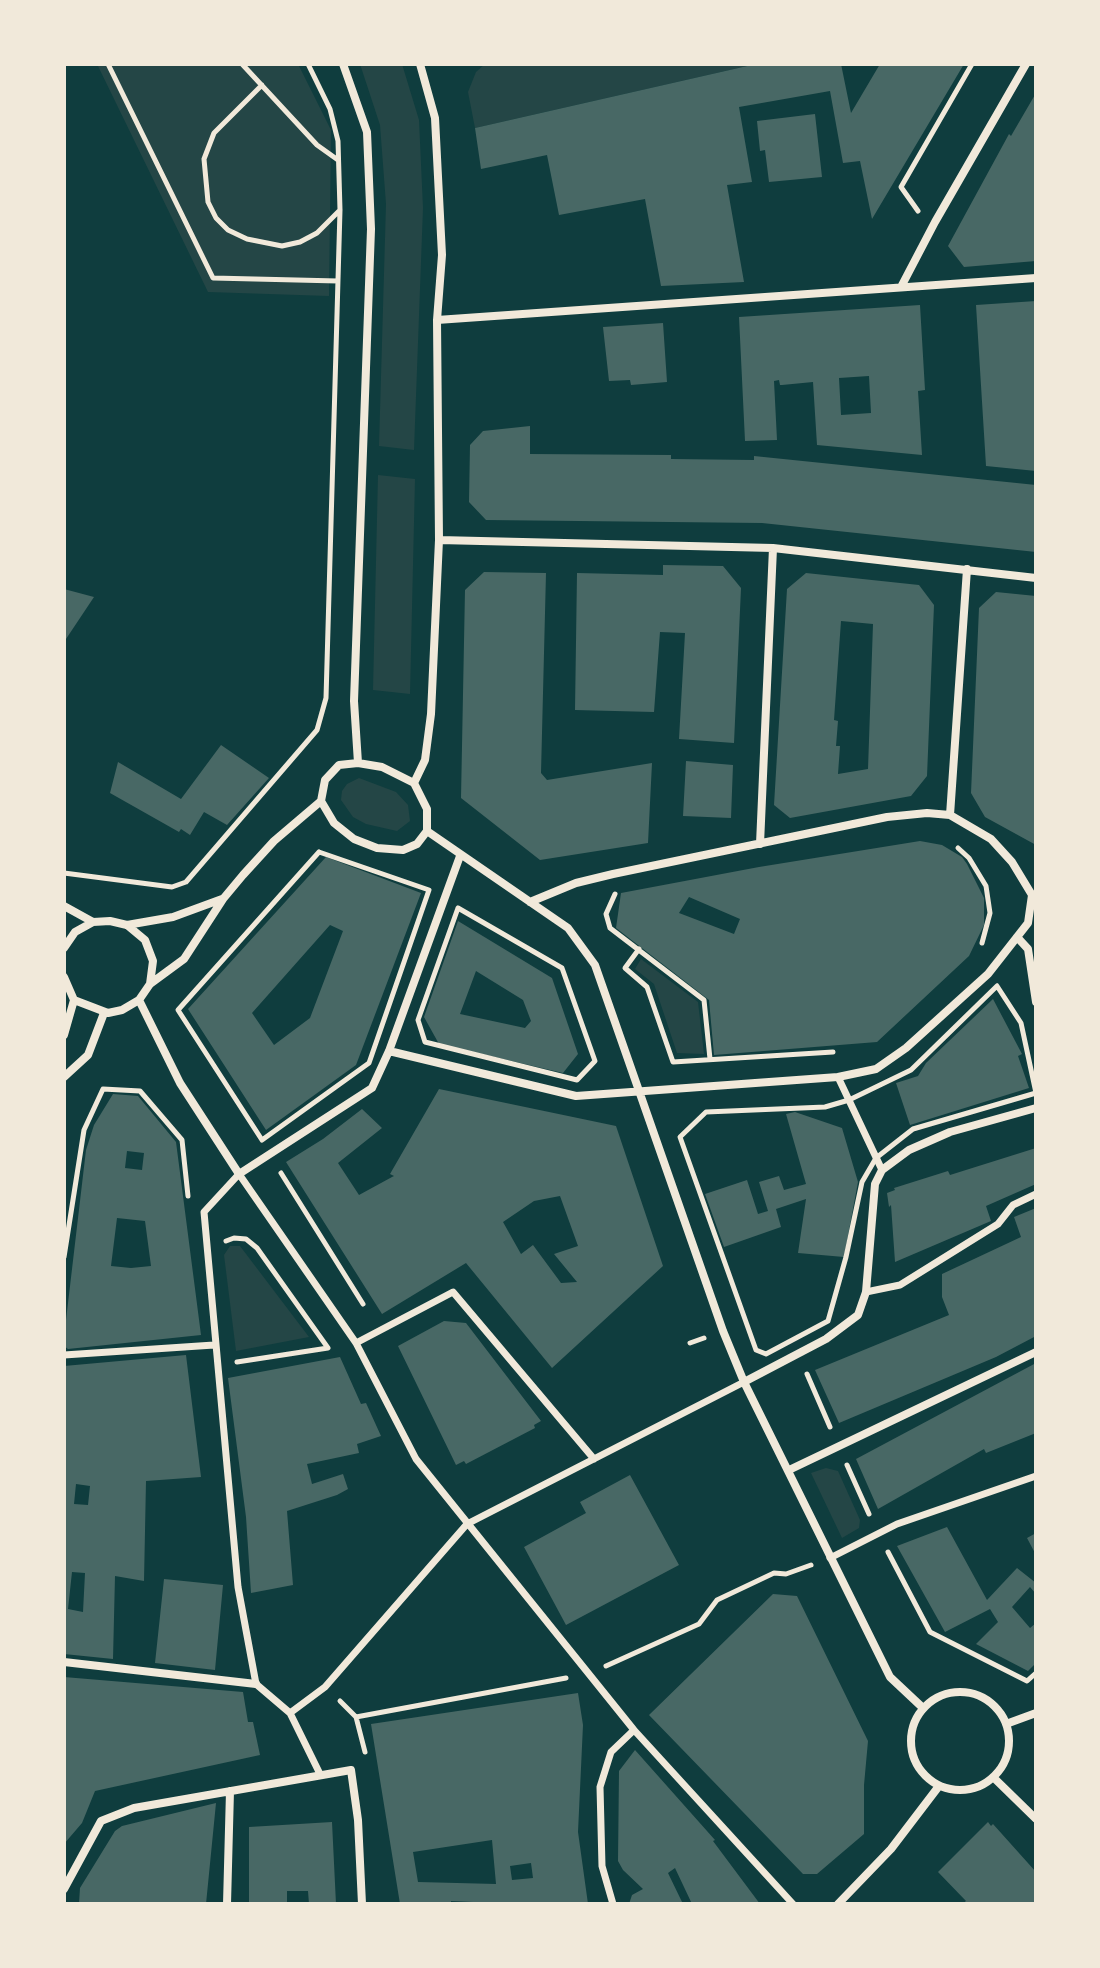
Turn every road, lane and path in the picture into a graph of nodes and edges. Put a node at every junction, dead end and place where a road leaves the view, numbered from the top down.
1 (108, 64) edge
2 (242, 64) edge
3 (308, 64) edge
4 (343, 64) edge
5 (420, 64) edge
6 (972, 64) edge
7 (1026, 64) edge
8 (262, 85) junction
9 (339, 161) junction
10 (340, 210) junction
11 (921, 215) dead end
12 (1036, 278) edge
13 (338, 281) junction
14 (901, 287) junction
15 (437, 320) junction
16 (439, 540) junction
17 (773, 548) junction
18 (967, 569) junction
19 (1036, 578) edge
20 (358, 763) junction
21 (414, 783) junction
22 (321, 801) junction
23 (950, 815) junction
24 (427, 831) junction
25 (760, 844) junction
26 (951, 844) dead end
27 (460, 856) junction
28 (64, 873) edge
29 (617, 889) dead end
30 (1034, 894) edge
31 (223, 899) junction
32 (530, 902) junction
33 (64, 906) edge
34 (458, 908) dead end
35 (93, 922) junction
36 (127, 925) junction
37 (1017, 937) junction
38 (64, 948) edge
39 (978, 948) dead end
40 (639, 949) junction
41 (64, 977) edge
42 (150, 984) junction
43 (74, 1000) junction
44 (139, 1000) junction
45 (1036, 1002) edge
46 (104, 1013) junction
47 (64, 1035) edge
48 (425, 1042) dead end
49 (389, 1051) junction
50 (842, 1051) dead end
51 (710, 1059) junction
52 (64, 1077) edge
53 (838, 1077) junction
54 (640, 1091) junction
55 (1036, 1108) edge
56 (262, 1140) joint
57 (276, 1167) dead end
58 (882, 1170) junction
59 (239, 1174) junction
60 (1036, 1194) edge
61 (189, 1203) dead end
62 (219, 1250) dead end
63 (64, 1257) edge
64 (866, 1292) junction
65 (363, 1304) dead end
66 (356, 1343) junction
67 (214, 1345) junction
68 (1036, 1352) edge
69 (64, 1355) edge
70 (216, 1365) junction
71 (744, 1382) junction
72 (594, 1459) junction
73 (789, 1470) junction
74 (1036, 1476) edge
75 (467, 1524) junction
76 (830, 1558) junction
77 (64, 1662) edge
78 (256, 1684) junction
79 (923, 1708) junction
80 (290, 1713) junction
81 (1036, 1713) edge
82 (1006, 1724) junction
83 (634, 1730) junction
84 (320, 1774) junction
85 (993, 1777) junction
86 (939, 1786) junction
87 (230, 1791) junction
88 (1036, 1819) edge
89 (64, 1889) edge
90 (227, 1904) edge
91 (362, 1904) edge
92 (613, 1904) edge
93 (793, 1904) edge
94 (838, 1904) edge

1 - 13 path
2 - 8 path
3 - 9 path
4 - 20 street
5 - 15 street
6 - 11 path
7 - 14 street
8 - 9 path
8 - 10 path
9 - 10 path
10 - 13 path
12 - 14 street
13 - 28 path
14 - 15 street
15 - 16 street
16 - 17 street
16 - 21 street
17 - 18 street
17 - 25 street
18 - 19 street
18 - 23 street
20 - 21 street
20 - 22 street
21 - 24 street
22 - 24 street
22 - 31 street
23 - 25 street
23 - 30 street
24 - 27 street
25 - 32 street
26 - 39 path
27 - 32 street
27 - 49 street
29 - 40 path
30 - 37 street
31 - 36 street
31 - 42 street
32 - 54 street
33 - 35 street
34 - 48 path
35 - 36 street
35 - 38 street
36 - 42 street
37 - 45 street
37 - 53 street
40 - 51 path
40 - 51 path
41 - 43 street
42 - 44 street
43 - 46 street
43 - 47 street
44 - 46 street
44 - 59 street
46 - 52 street
49 - 54 street
49 - 59 street
50 - 51 path
53 - 54 street
53 - 58 street
54 - 71 street
55 - 58 street
56 - 56 path
57 - 65 path
58 - 64 street
59 - 66 street
59 - 67 street
60 - 64 street
61 - 63 path
62 - 70 path
64 - 71 street
66 - 72 street
66 - 75 street
67 - 69 street
67 - 70 street
68 - 73 street
70 - 78 street
71 - 72 street
71 - 73 street
72 - 75 street
73 - 76 street
74 - 76 street
75 - 80 street
75 - 83 street
76 - 79 street
77 - 78 street
78 - 80 street
79 - 82 street
79 - 86 street
80 - 84 street
81 - 82 street
82 - 85 street
83 - 92 street
83 - 93 street
84 - 87 street
84 - 91 street
85 - 86 street
85 - 88 street
86 - 94 street
87 - 89 street
87 - 90 street

